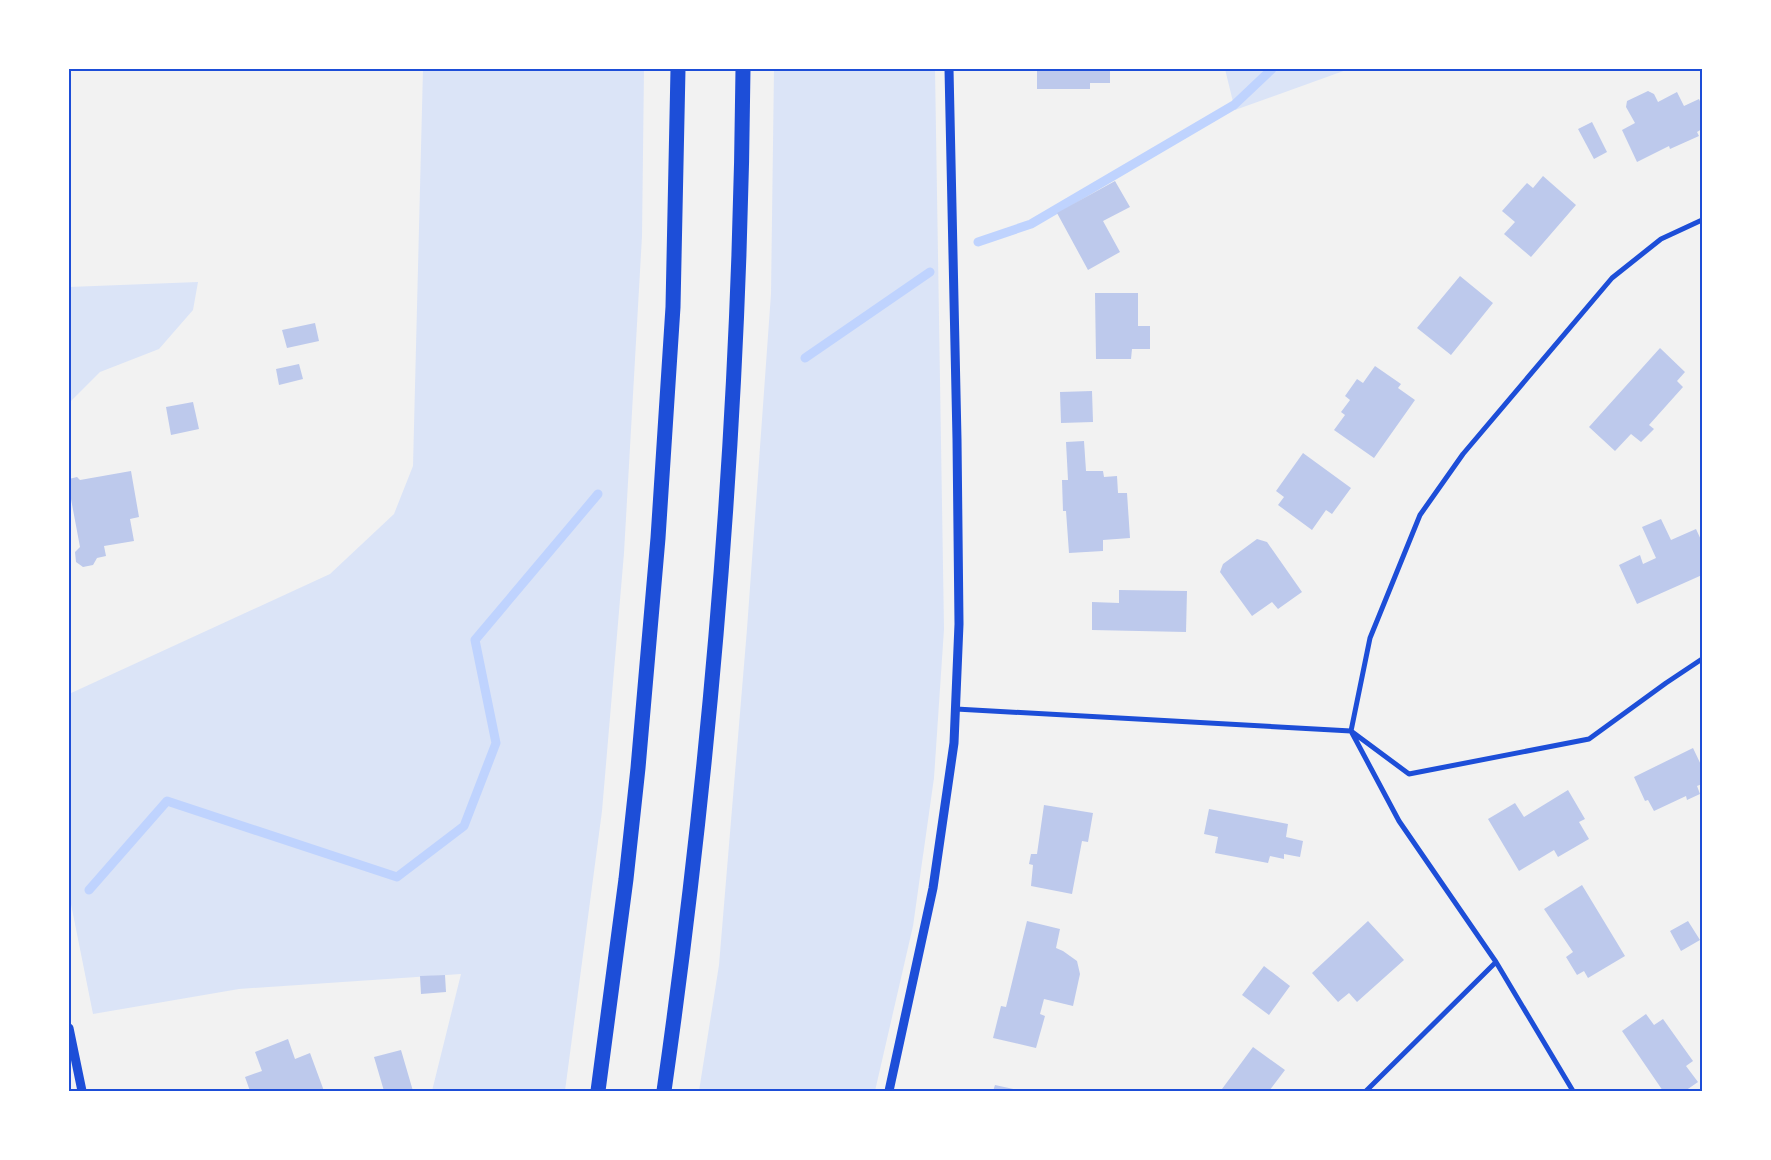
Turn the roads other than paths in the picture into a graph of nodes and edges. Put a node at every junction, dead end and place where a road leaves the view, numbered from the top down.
1 (678, 69) edge
2 (743, 69) edge
3 (949, 69) edge
4 (1702, 220) edge
5 (1702, 660) edge
6 (956, 709) junction
7 (1351, 731) junction
8 (1496, 962) junction
9 (69, 1028) edge
10 (82, 1091) edge
11 (598, 1091) edge
12 (664, 1091) edge
13 (889, 1091) edge
14 (1366, 1091) edge
15 (1573, 1091) edge

1 - 11 highway
2 - 12 highway
3 - 6 street
4 - 7 street
5 - 7 street
6 - 7 street
6 - 13 street
7 - 8 street
8 - 14 street
8 - 15 street
9 - 10 street

